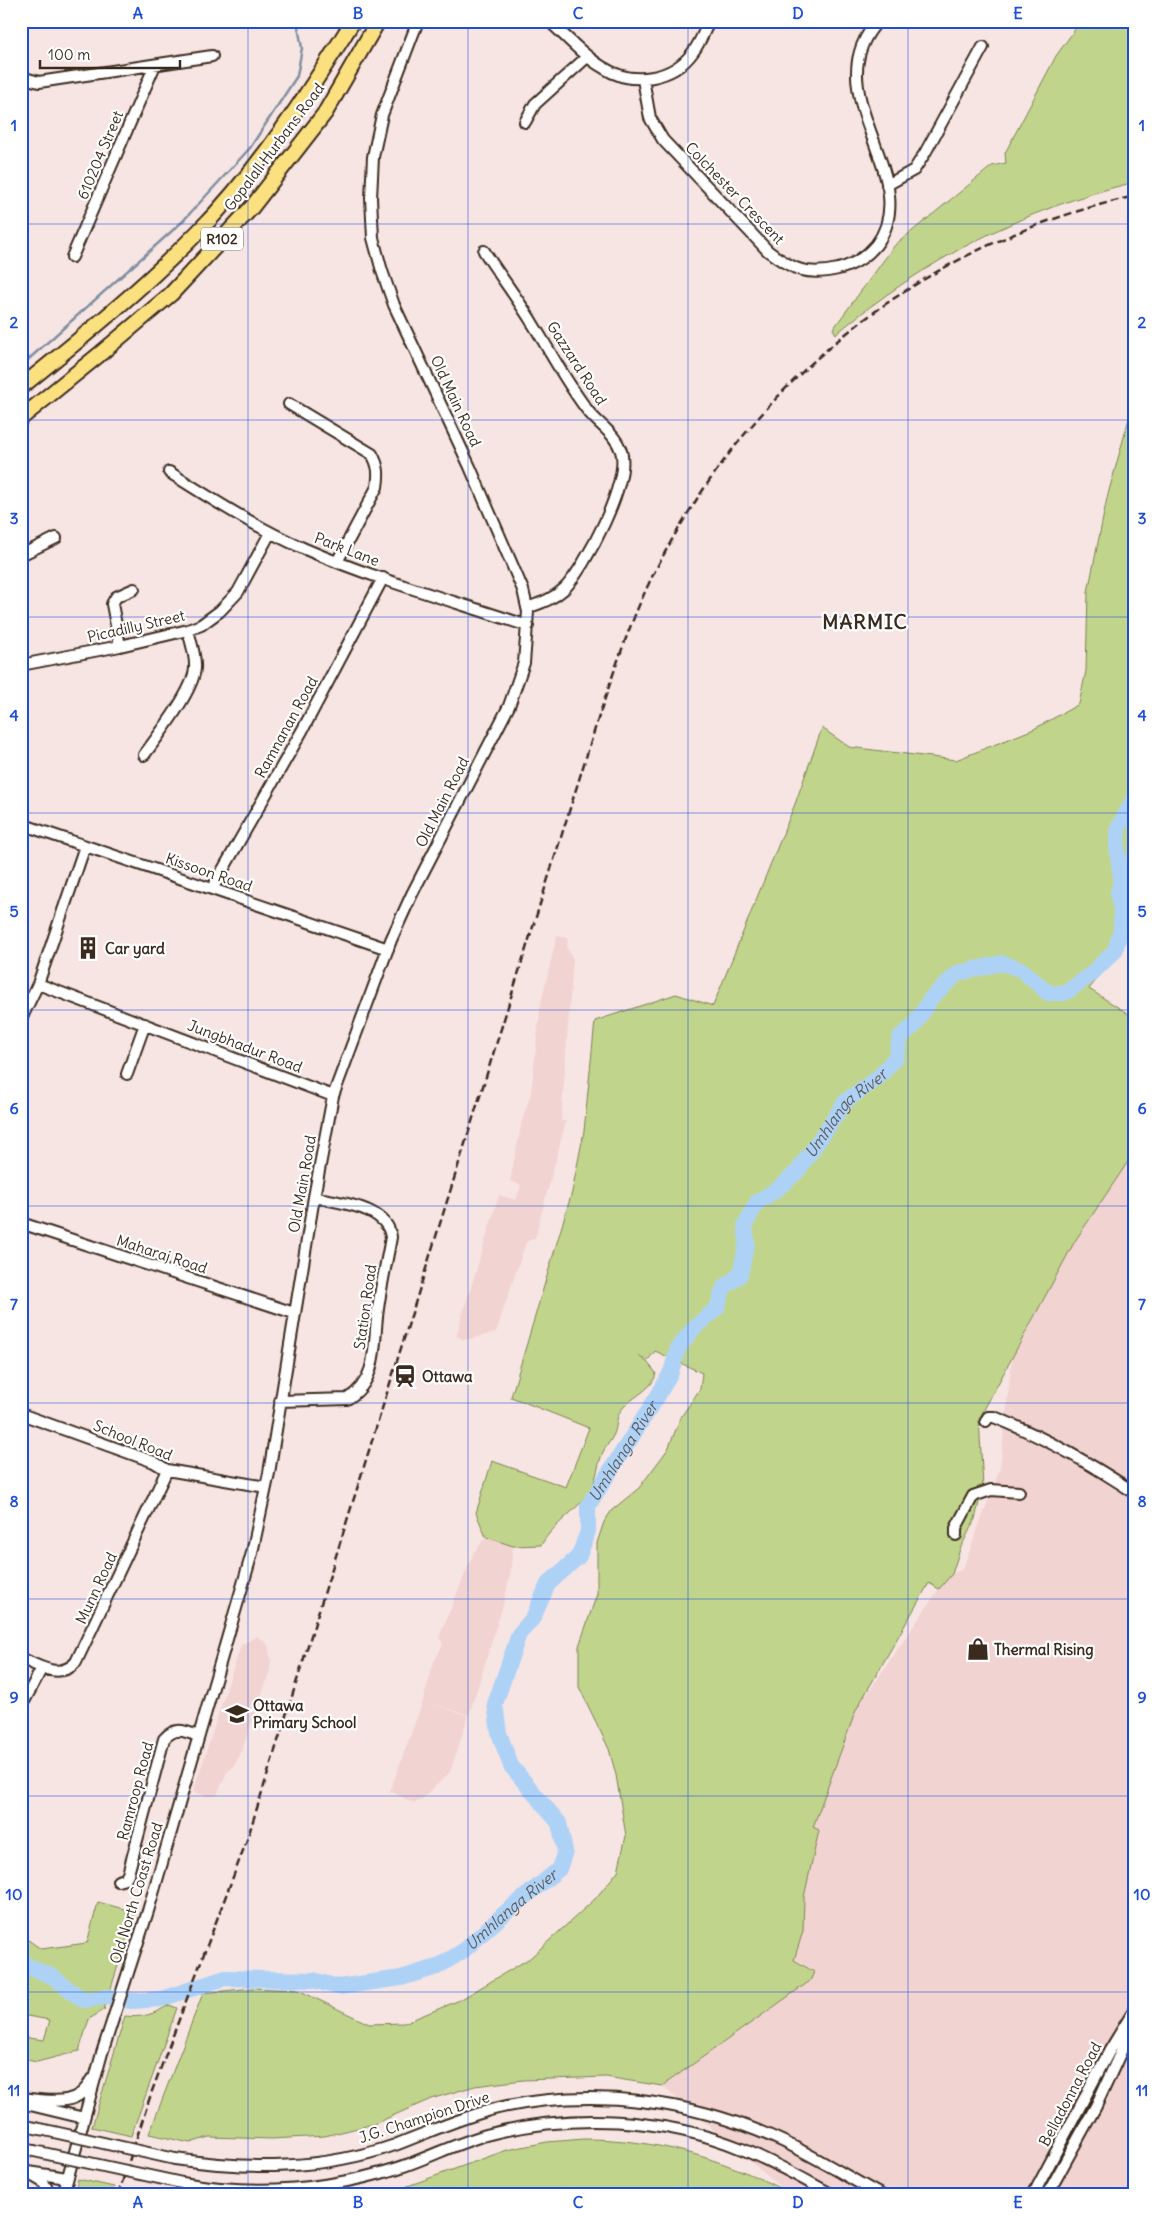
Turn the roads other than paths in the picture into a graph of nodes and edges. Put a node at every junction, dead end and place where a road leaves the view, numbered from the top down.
1 (353, 21) edge
2 (378, 21) edge
3 (418, 21) edge
4 (549, 21) edge
5 (708, 21) edge
6 (878, 21) edge
7 (983, 47) dead end
8 (212, 56) dead end
9 (587, 57) junction
10 (155, 65) junction
11 (21, 77) edge
12 (643, 79) junction
13 (525, 122) dead end
14 (888, 185) junction
15 (484, 251) dead end
16 (72, 257) dead end
17 (21, 387) edge
18 (289, 404) dead end
19 (21, 418) edge
20 (169, 472) dead end
21 (270, 533) junction
22 (56, 538) dead end
23 (21, 555) edge
24 (337, 562) junction
25 (383, 578) junction
26 (134, 589) dead end
27 (527, 608) junction
28 (528, 626) junction
29 (188, 630) junction
30 (120, 646) junction
31 (21, 665) edge
32 (144, 755) dead end
33 (21, 824) edge
34 (85, 846) junction
35 (212, 889) junction
36 (388, 949) junction
37 (38, 984) junction
38 (21, 1019) edge
39 (145, 1024) junction
40 (127, 1074) dead end
41 (333, 1096) junction
42 (314, 1197) junction
43 (21, 1223) edge
44 (294, 1313) junction
45 (280, 1401) junction
46 (21, 1414) edge
47 (986, 1421) dead end
48 (167, 1470) junction
49 (253, 1484) junction
50 (266, 1487) junction
51 (1019, 1492) dead end
52 (1135, 1493) edge
53 (263, 1504) junction
54 (956, 1535) dead end
55 (234, 1617) joint
56 (21, 1658) edge
57 (42, 1668) junction
58 (21, 1707) edge
59 (198, 1736) junction
60 (118, 1881) dead end
61 (1135, 2009) edge
62 (1135, 2021) edge
63 (102, 2054) junction
64 (21, 2098) edge
65 (21, 2103) edge
66 (84, 2118) junction
67 (21, 2125) edge
68 (21, 2148) edge
69 (21, 2171) edge
70 (67, 2178) junction
71 (51, 2195) edge
72 (63, 2195) edge
73 (833, 2195) edge
74 (881, 2195) edge
75 (1033, 2195) edge
76 (1047, 2195) edge

1 - 17 main road, Gopalall Hurbans Road / R102
2 - 19 main road, Gopalall Hurbans Road / R102
3 - 27 street, Old Main Road
4 - 9 street
5 - 12 street
6 - 14 street, Colchester Crescent
7 - 14 street
8 - 10 street
9 - 12 street
9 - 13 street
10 - 11 street
10 - 16 street, 610204 Street
12 - 14 street, Colchester Crescent
15 - 27 street, Gazzard Road
18 - 24 street
20 - 21 street, Park Lane
21 - 24 street, Park Lane
21 - 29 street, Picadilly Street
22 - 23 street
24 - 25 street, Park Lane
25 - 28 street, Park Lane
25 - 35 street, Ramnanan Road
26 - 30 street
27 - 28 street, Old Main Road
28 - 36 street, Old Main Road
29 - 30 street, Picadilly Street
29 - 32 street
30 - 31 street, Picadilly Street
33 - 34 street, Kissoon Road
34 - 35 street, Kissoon Road
34 - 37 street
35 - 36 street, Kissoon Road
36 - 41 street, Old Main Road
37 - 38 street
37 - 39 street, Jungbhadur Road
39 - 40 street
39 - 41 street, Jungbhadur Road
41 - 42 street, Old Main Road
42 - 44 street, Old Main Road
42 - 45 street, Station Road
43 - 44 street, Maharaj Road
44 - 45 street, Old Main Road
45 - 50 street, Old Main Road
46 - 48 street, School Road
47 - 52 street
48 - 49 street, School Road
48 - 57 street, Munn Road
49 - 50 street, School Road
49 - 53 street
50 - 53 street, Old Main Road
51 - 54 street
53 - 55 street, Old Main Road
55 - 59 street, Old North Coast Road
56 - 57 street, Munn Road
57 - 58 street
59 - 60 street, Ramroop Road
59 - 63 street, Old North Coast Road
61 - 75 street, Belladonna Road
62 - 76 street, Belladonna Road
63 - 64 street
63 - 66 street, Old North Coast Road
65 - 66 street
66 - 70 street, Old North Coast Road
67 - 74 street, J.G. Champion Drive, bridge
68 - 73 street, bridge
69 - 70 street
69 - 71 street
70 - 72 street, Old North Coast Road

